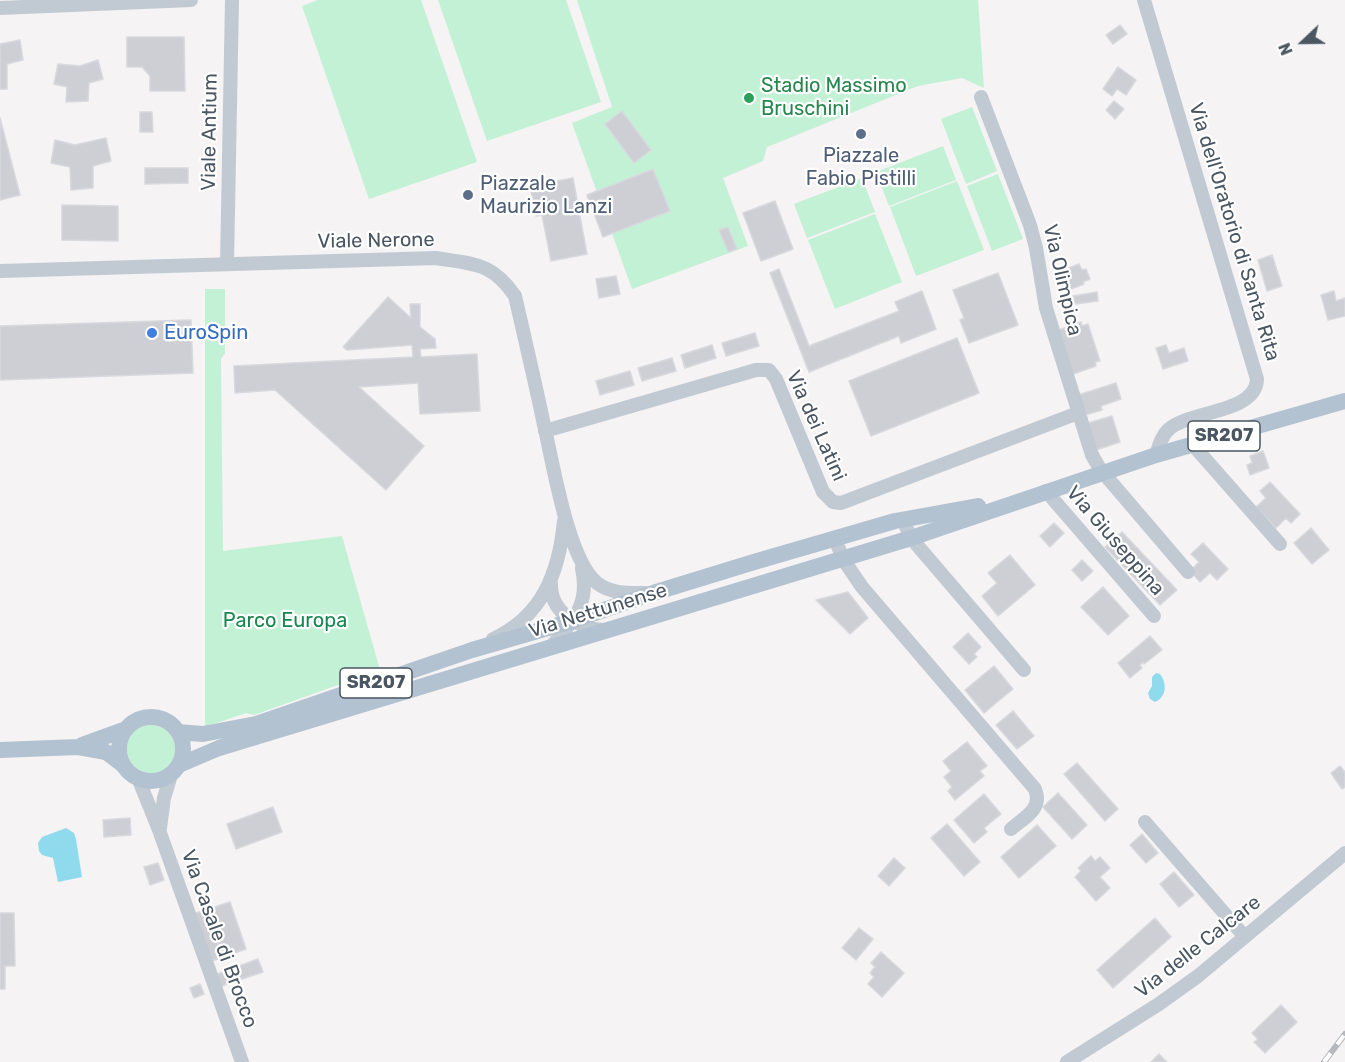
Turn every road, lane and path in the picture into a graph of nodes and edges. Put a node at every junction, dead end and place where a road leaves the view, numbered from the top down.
1 (191, 0) edge
2 (232, 0) edge
3 (1144, 0) edge
4 (26, 4) edge
5 (0, 8) edge
6 (981, 97) dead end
7 (227, 264) junction
8 (0, 271) edge
9 (1345, 401) edge
10 (1078, 413) junction
11 (545, 431) junction
12 (1194, 445) junction
13 (1156, 455) junction
14 (1103, 472) junction
15 (1037, 494) junction
16 (564, 516) junction
17 (903, 520) junction
18 (911, 538) junction
19 (835, 539) junction
20 (1280, 544) dead end
21 (580, 558) junction
22 (843, 559) junction
23 (1188, 572) dead end
24 (551, 583) junction
25 (653, 593) junction
26 (1154, 616) dead end
27 (572, 621) junction
28 (606, 631) junction
29 (550, 648) junction
30 (472, 650) junction
31 (1024, 670) dead end
32 (126, 729) junction
33 (178, 732) junction
34 (78, 747) junction
35 (0, 750) edge
36 (123, 765) junction
37 (175, 770) junction
38 (138, 778) junction
39 (1145, 822) dead end
40 (1011, 829) dead end
41 (159, 830) junction
42 (1345, 853) edge
43 (1245, 937) junction
44 (242, 1062) edge
45 (1067, 1062) edge

1 - 4 street
2 - 7 street, Viale Antium
3 - 13 street, Via dell'Oratorio di Santa Rita
4 - 5 street
6 - 10 street, Via Olimpica
7 - 8 street, Viale Nerone
7 - 11 street, Viale Nerone
9 - 12 main road, Via Nettunense / SR207
10 - 11 street, Via dei Latini
10 - 14 street, Via Olimpica
11 - 16 street, Viale Nerone
12 - 13 main road, Via Nettunense / SR207
12 - 20 street
13 - 14 main road, Via Nettunense / SR207
14 - 15 main road, Via Nettunense / SR207
14 - 23 street, Via Olimpica
15 - 17 main road, Via Nettunense / SR207
15 - 18 main road, Via Nettunense / SR207
15 - 26 street, Via Giuseppina
16 - 21 street, Viale Nerone
16 - 24 street, Viale Nerone
17 - 18 street
17 - 19 main road, Via Nettunense / SR207
18 - 22 main road, Via Nettunense / SR207
18 - 31 street
19 - 22 street
19 - 25 main road, Via Nettunense / SR207
21 - 25 street, Viale Nerone
21 - 27 street, Viale Nerone
22 - 28 main road, Via Nettunense / SR207
22 - 40 street
24 - 27 street
24 - 30 street, Viale Nerone
25 - 27 main road, Via Nettunense / SR207
27 - 28 street
27 - 29 street, Viale Nerone
27 - 30 main road, Via Nettunense / SR207
28 - 29 main road, Via Nettunense / SR207
29 - 37 main road, Via Nettunense / SR207
30 - 33 main road, Via Nettunense / SR207
32 - 33 main road, Via Nettunense / SR207
32 - 34 main road, Via Nettunense / SR207
32 - 36 main road
33 - 37 main road
34 - 35 main road, Via Nettunense / SR207
34 - 36 main road, Via Nettunense / SR207
36 - 38 main road, Via Nettunense / SR207
37 - 38 main road, Via Nettunense / SR207
37 - 41 street, Via Casale di Brocco
38 - 41 street, Via Casale di Brocco
39 - 43 street
41 - 44 street, Via Casale di Brocco
42 - 43 street, Via delle Calcare
43 - 45 street, Via delle Calcare

